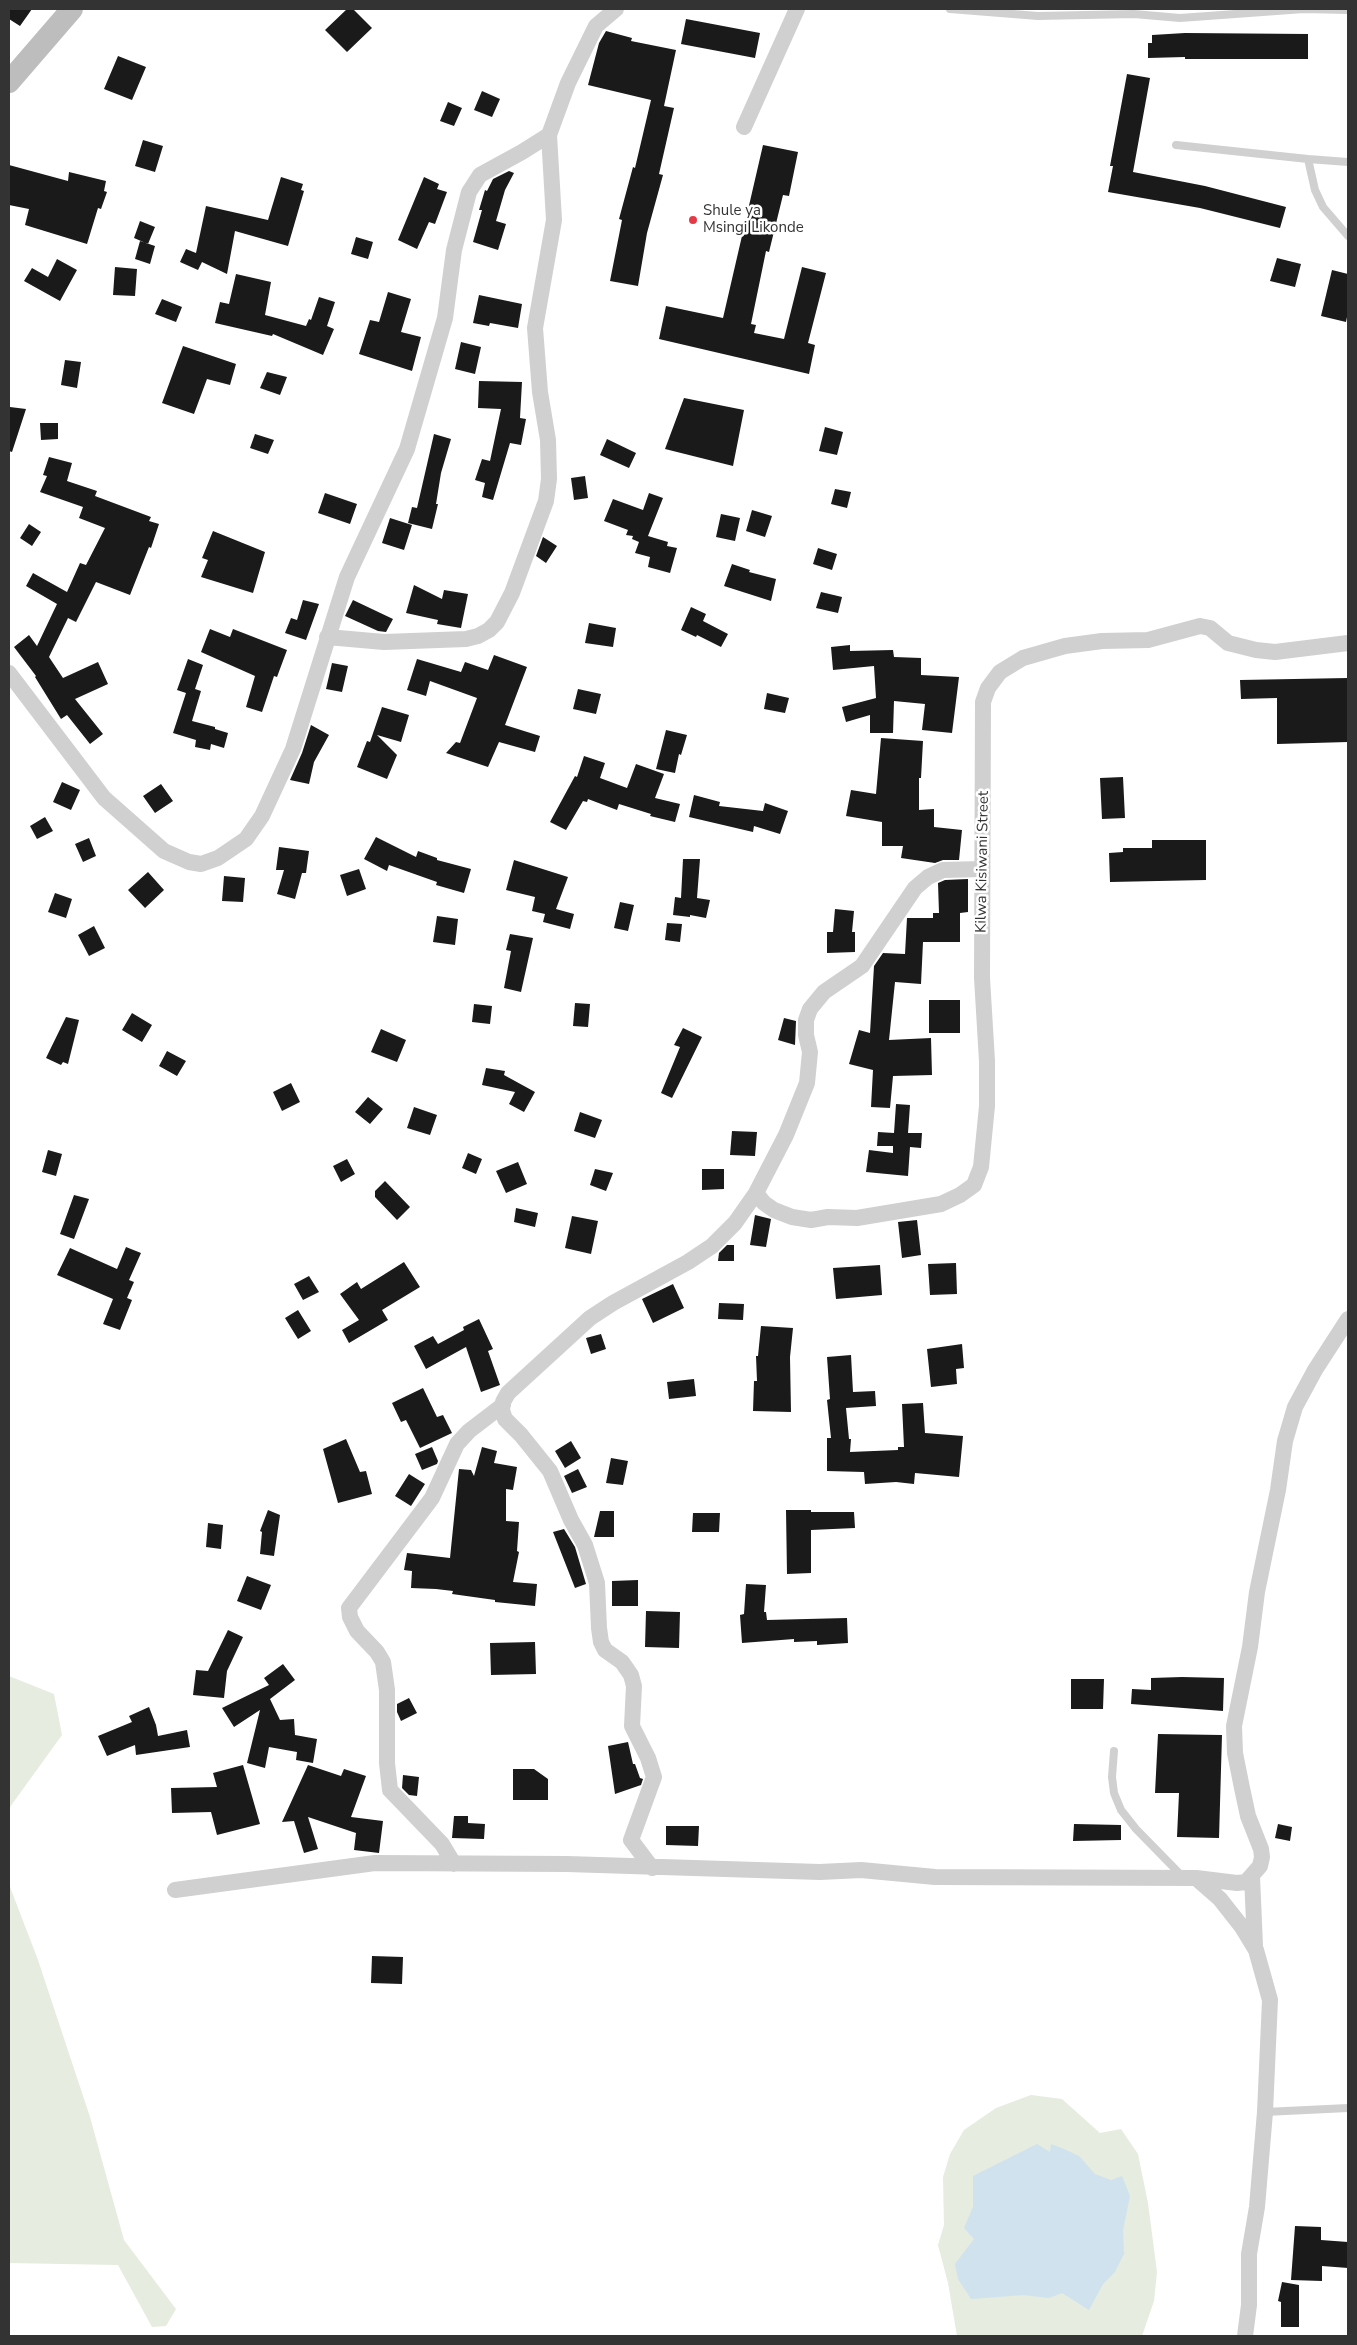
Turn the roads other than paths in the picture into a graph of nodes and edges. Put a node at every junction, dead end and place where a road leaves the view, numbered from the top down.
1 (72, 9) edge
2 (592, 9) edge
3 (616, 9) edge
4 (796, 9) edge
5 (950, 9) edge
6 (1348, 10) edge
7 (596, 26) junction
8 (9, 82) edge
9 (744, 127) dead end
10 (548, 135) junction
11 (1176, 145) dead end
12 (1308, 160) junction
13 (1348, 162) edge
14 (1348, 236) edge
15 (327, 637) junction
16 (1347, 643) edge
17 (9, 673) edge
18 (982, 870) junction
19 (756, 1193) junction
20 (1348, 1319) edge
21 (503, 1405) junction
22 (1114, 1751) dead end
23 (454, 1864) junction
24 (652, 1868) junction
25 (1252, 1876) junction
26 (1190, 1878) junction
27 (176, 1890) dead end
28 (1256, 1950) junction
29 (1348, 2108) edge
30 (1265, 2112) junction
31 (1245, 2336) edge

1 - 8 street
2 - 7 street
3 - 7 street
4 - 9 street
5 - 6 lane
7 - 10 street
10 - 15 street
10 - 15 street
11 - 12 lane
12 - 13 lane
12 - 14 lane
15 - 17 street
16 - 18 street, Kilwa Kisiwani Street
18 - 19 street
18 - 19 street, Kilwa Kisiwani Street
19 - 21 street
20 - 25 street
21 - 23 street
21 - 24 street
22 - 26 lane
23 - 24 street
23 - 27 street
24 - 26 street
25 - 26 street
25 - 28 street
26 - 28 street
28 - 30 street
29 - 30 lane
30 - 31 street

